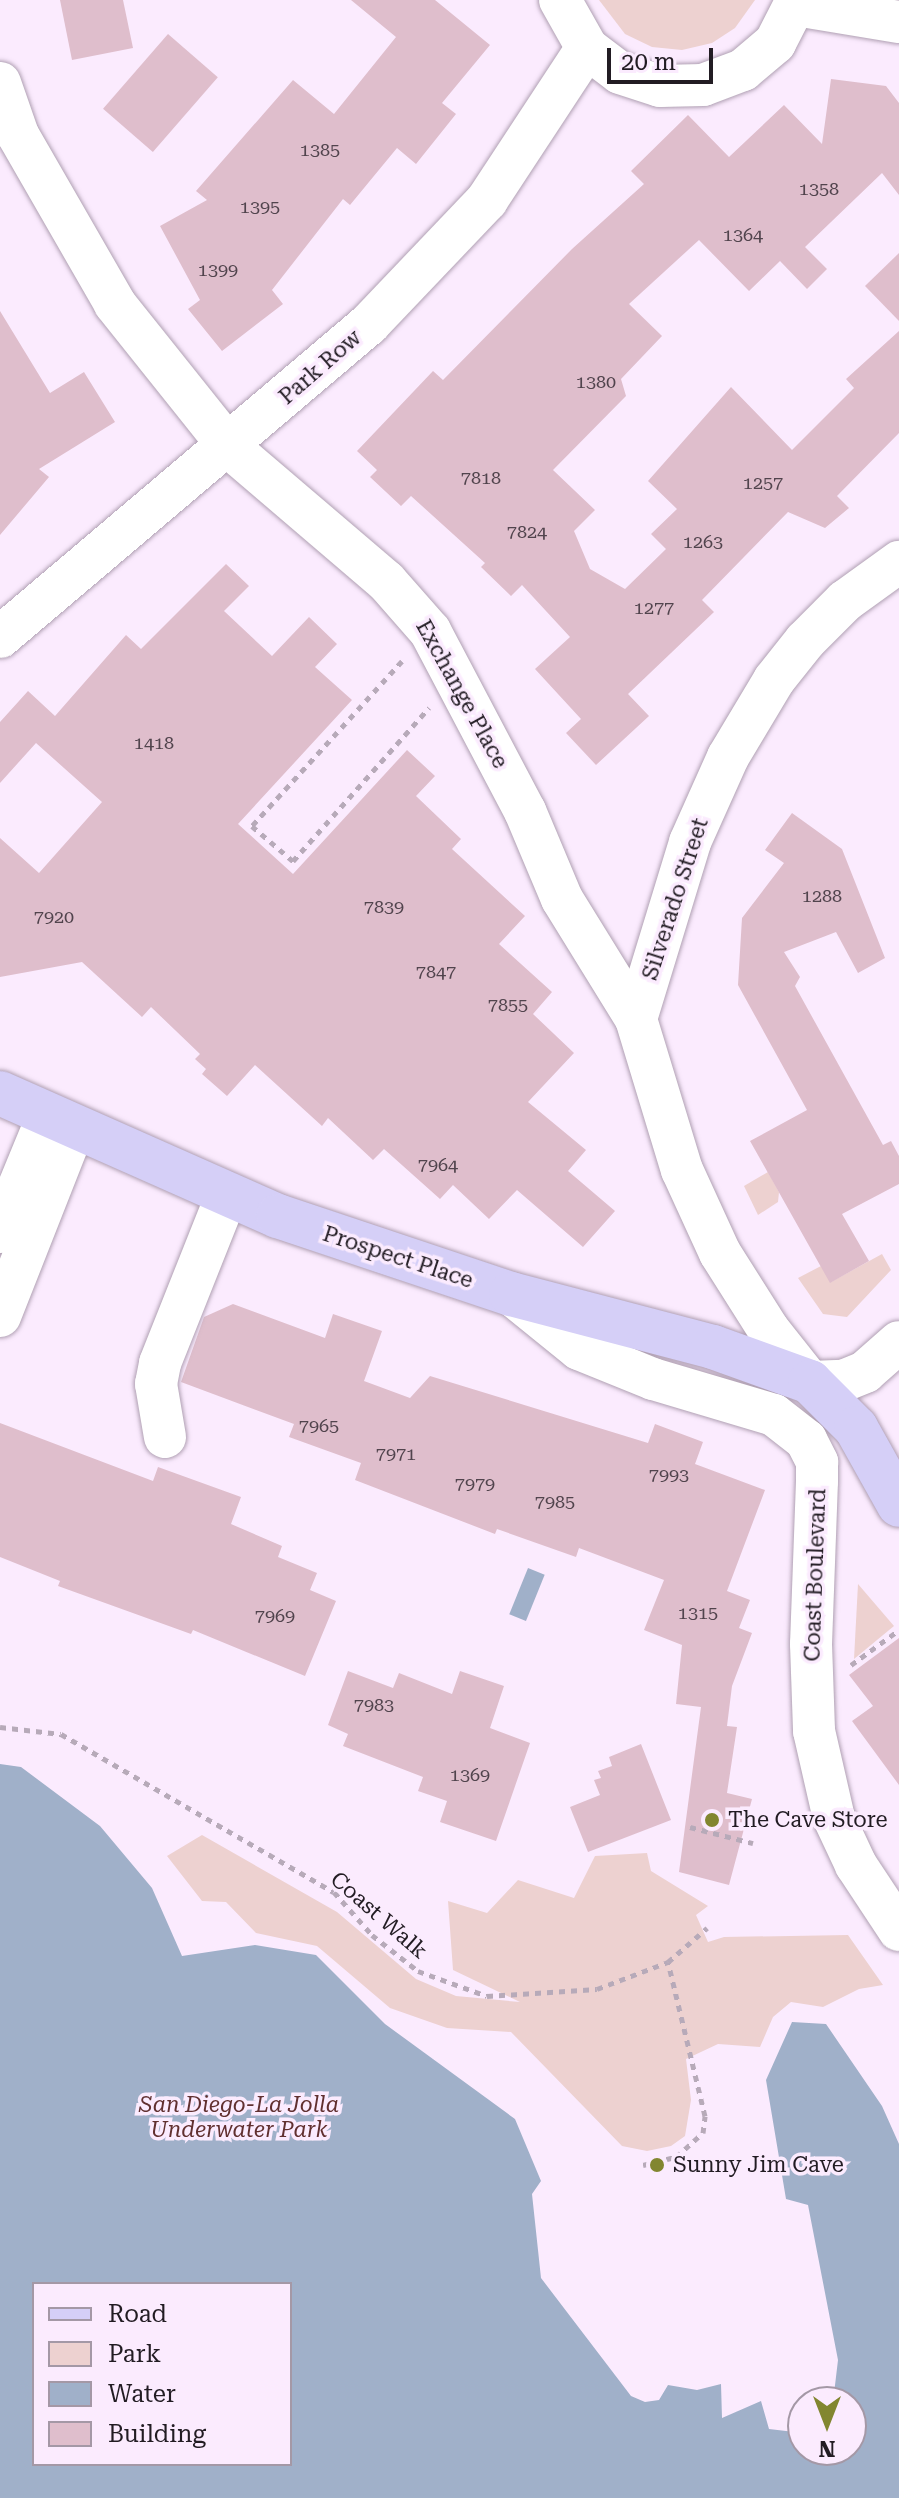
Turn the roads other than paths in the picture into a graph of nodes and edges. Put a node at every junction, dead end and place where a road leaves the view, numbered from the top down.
1 (560, 0) edge
2 (796, 3) edge
3 (899, 22) edge
4 (587, 48) junction
5 (0, 83) edge
6 (229, 447) junction
7 (899, 562) edge
8 (0, 637) edge
9 (636, 1019) junction
10 (0, 1093) edge
11 (61, 1123) junction
12 (227, 1195) junction
13 (0, 1232) edge
14 (511, 1294) junction
15 (0, 1316) edge
16 (899, 1342) edge
17 (810, 1382) junction
18 (165, 1437) dead end
19 (899, 1505) edge
20 (899, 1930) edge

1 - 4 street
2 - 3 street
2 - 4 street
4 - 6 street, Park Row
5 - 6 street, Exchange Place
6 - 8 street, Park Row
6 - 9 street, Exchange Place
7 - 9 street, Silverado Street
9 - 17 street, Exchange Place
10 - 11 main road, Prospect Place
11 - 12 main road, Prospect Place
11 - 13 street
11 - 15 street
12 - 14 main road, Prospect Place
12 - 18 street
14 - 17 main road, Prospect Place
14 - 20 street, Coast Boulevard
16 - 17 street
17 - 19 main road

